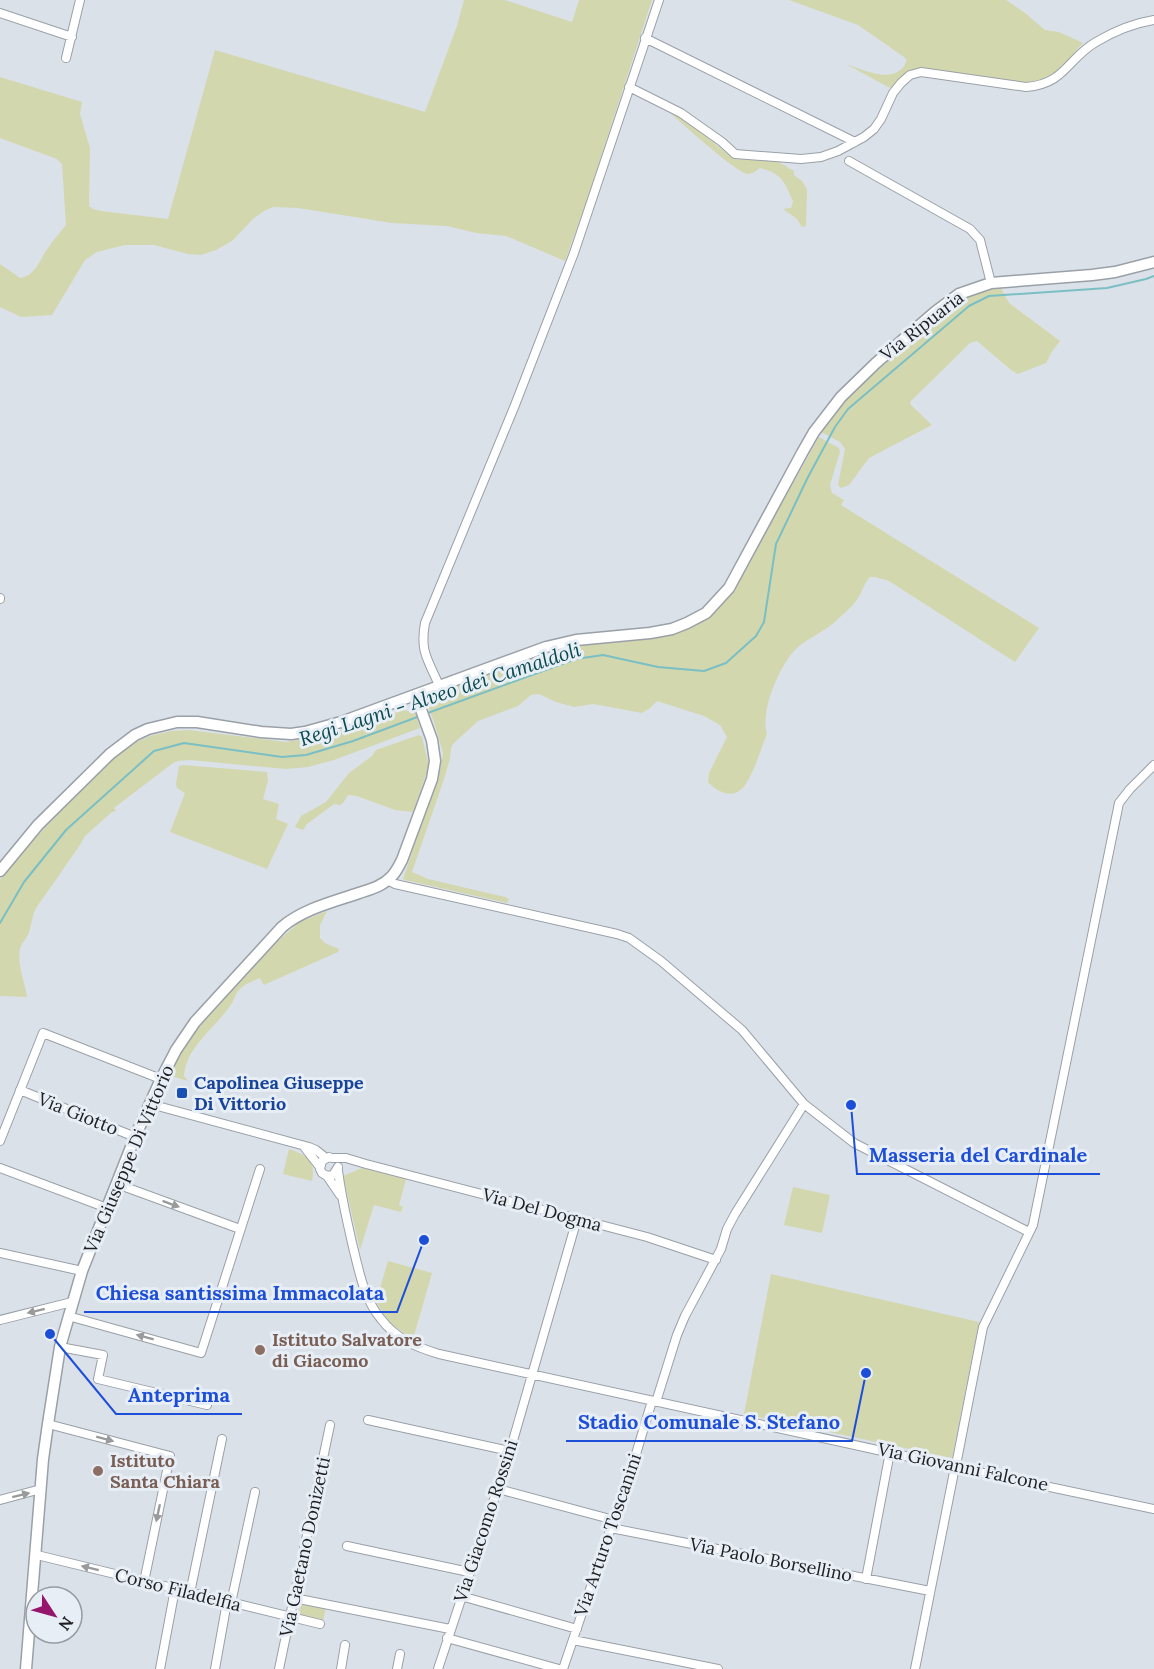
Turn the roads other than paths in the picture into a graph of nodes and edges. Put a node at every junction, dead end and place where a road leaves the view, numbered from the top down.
1 (80, 0) edge
2 (659, 0) edge
3 (0, 13) edge
4 (1154, 20) edge
5 (72, 37) junction
6 (645, 38) junction
7 (66, 58) dead end
8 (629, 87) junction
9 (855, 142) junction
10 (849, 161) dead end
11 (1154, 262) edge
12 (991, 283) junction
13 (439, 685) junction
14 (416, 696) junction
15 (1154, 765) edge
16 (0, 871) edge
17 (387, 880) junction
18 (160, 1079) junction
19 (20, 1090) junction
20 (150, 1104) junction
21 (804, 1104) junction
22 (2, 1131) edge
23 (135, 1137) junction
24 (0, 1141) edge
25 (304, 1146) junction
26 (329, 1158) junction
27 (366, 1164) junction
28 (320, 1166) junction
29 (0, 1168) edge
30 (338, 1168) junction
31 (260, 1169) dead end
32 (327, 1176) junction
33 (117, 1184) junction
34 (341, 1196) junction
35 (107, 1208) junction
36 (577, 1219) junction
37 (240, 1229) junction
38 (1029, 1232) junction
39 (0, 1253) edge
40 (716, 1260) junction
41 (82, 1271) junction
42 (72, 1302) junction
43 (68, 1316) junction
44 (0, 1320) edge
45 (60, 1347) junction
46 (533, 1374) junction
47 (654, 1401) junction
48 (207, 1405) dead end
49 (368, 1420) dead end
50 (48, 1424) junction
51 (330, 1425) dead end
52 (222, 1439) dead end
53 (510, 1451) junction
54 (890, 1452) junction
55 (956, 1464) junction
56 (498, 1489) junction
57 (41, 1490) junction
58 (255, 1492) dead end
59 (0, 1500) edge
60 (1154, 1509) edge
61 (614, 1520) junction
62 (611, 1528) junction
63 (347, 1546) dead end
64 (37, 1555) junction
65 (469, 1572) junction
66 (866, 1580) junction
67 (144, 1582) junction
68 (176, 1590) junction
69 (930, 1592) junction
70 (190, 1593) junction
71 (461, 1596) junction
72 (294, 1598) junction
73 (229, 1603) junction
74 (290, 1618) junction
75 (320, 1624) dead end
76 (576, 1629) junction
77 (449, 1634) junction
78 (573, 1640) junction
79 (345, 1645) dead end
80 (400, 1654) dead end
81 (26, 1669) edge
82 (160, 1669) edge
83 (215, 1669) edge
84 (279, 1669) edge
85 (341, 1669) edge
86 (397, 1669) edge
87 (438, 1669) edge
88 (561, 1669) edge
89 (718, 1669) edge
90 (915, 1669) edge

1 - 5 street
2 - 6 street
3 - 5 street
4 - 9 street
5 - 7 street
6 - 8 street
6 - 9 street
8 - 9 street
8 - 13 street
10 - 12 street
11 - 12 street, Via Ripuaria
12 - 13 street, Via Ripuaria
13 - 14 street, Via Ripuaria
14 - 16 street, Via Ripuaria
14 - 17 street, Via Giuseppe Di Vittorio
15 - 38 street
17 - 18 street, Via Giuseppe Di Vittorio
17 - 21 street
18 - 19 street
18 - 20 street, Via Giuseppe Di Vittorio
19 - 22 street
19 - 23 street, Via Giotto
20 - 23 street, Via Giuseppe Di Vittorio
20 - 25 street
21 - 38 street
21 - 40 street, Via Arturo Toscanini
22 - 24 street
23 - 33 street, Via Giuseppe Di Vittorio
25 - 26 street
25 - 28 street
26 - 27 street, Via Del Dogma
26 - 28 street
26 - 30 street
27 - 30 street
27 - 36 street, Via Del Dogma
28 - 32 street
29 - 35 street
30 - 32 street
30 - 34 street, Via Giovanni Falcone
31 - 37 street
32 - 34 street, Via Giovanni Falcone
33 - 35 street, Via Giuseppe Di Vittorio
33 -> 37 street
34 - 46 street, Via Giovanni Falcone
35 - 41 street, Via Giuseppe Di Vittorio
36 - 40 street, Via Del Dogma
36 - 46 street, Via Giacomo Rossini
37 -> 43 street
38 - 55 street
39 - 41 street
40 - 47 street, Via Arturo Toscanini
41 - 42 street, Via Giuseppe Di Vittorio
42 - 43 street, Via Giuseppe Di Vittorio
42 -> 44 street
43 - 45 street, Via Giuseppe Di Vittorio
45 - 48 street
45 - 50 street, Via Giuseppe Di Vittorio
46 - 47 street, Via Giovanni Falcone
46 - 53 street, Via Giacomo Rossini
47 - 54 street, Via Giovanni Falcone
47 - 61 street, Via Arturo Toscanini
49 - 53 street
50 - 57 street, Via Giuseppe Di Vittorio
50 -> 67 street
51 - 72 street, Via Gaetano Donizetti
52 - 70 street
53 - 56 street, Via Giacomo Rossini
54 - 55 street, Via Giovanni Falcone
54 - 66 street
55 - 60 street, Via Giovanni Falcone
55 - 69 street
56 - 61 street
56 - 65 street, Via Giacomo Rossini
59 -> 57 street
57 - 64 street, Via Giuseppe Di Vittorio
58 - 73 street
61 - 62 street, Via Arturo Toscanini
62 - 66 street, Via Paolo Borsellino
62 - 76 street, Via Arturo Toscanini
63 - 65 street
67 -> 64 street, Corso Filadelfia
64 - 81 street, Via Giuseppe Di Vittorio
65 - 71 street, Via Giacomo Rossini
66 - 69 street, Via Paolo Borsellino
67 - 68 street, Corso Filadelfia
68 - 70 street, Corso Filadelfia
68 - 82 street
69 - 90 street
70 - 73 street, Corso Filadelfia
71 - 76 street
71 - 77 street, Via Giacomo Rossini
72 - 74 street, Via Gaetano Donizetti
72 - 77 street
73 - 74 street, Corso Filadelfia
73 - 83 street
74 - 75 street, Corso Filadelfia
74 - 84 street, Via Gaetano Donizetti
76 - 78 street, Via Arturo Toscanini
77 - 87 street, Via Giacomo Rossini
77 - 88 street
78 - 88 street, Via Arturo Toscanini
78 - 89 street
79 - 85 street
80 - 86 street

